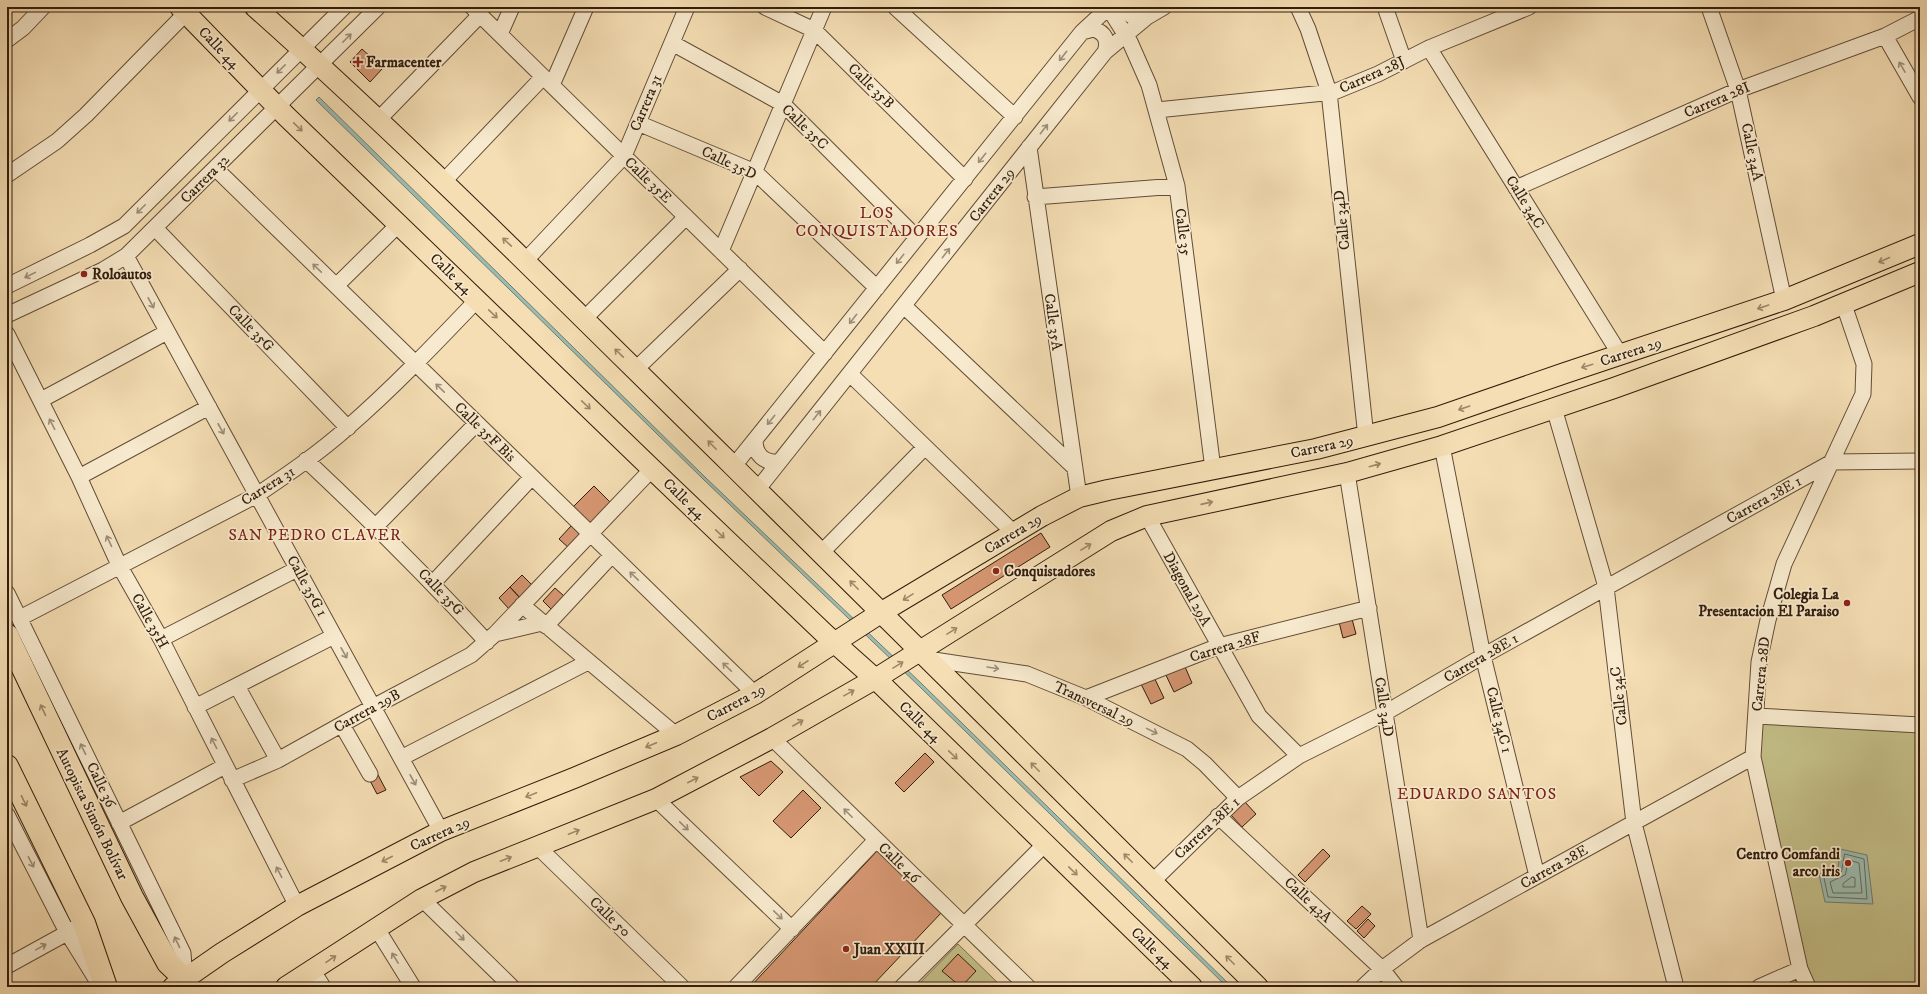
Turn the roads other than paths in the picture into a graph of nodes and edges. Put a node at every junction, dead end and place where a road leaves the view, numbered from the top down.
1 (43, 7) edge
2 (255, 7) edge
3 (344, 7) edge
4 (378, 7) edge
5 (512, 7) edge
6 (586, 7) edge
7 (687, 7) edge
8 (765, 7) edge
9 (824, 7) edge
10 (895, 7) edge
11 (1108, 7) edge
12 (1126, 7) edge
13 (1164, 7) edge
14 (1298, 7) edge
15 (1384, 7) edge
16 (1529, 7) edge
17 (1709, 7) edge
18 (183, 10) edge
19 (476, 11) edge
20 (1147, 17) junction
21 (1920, 18) edge
22 (814, 30) junction
23 (1082, 32) junction
24 (500, 34) junction
25 (1125, 34) junction
26 (1885, 36) junction
27 (7, 40) edge
28 (672, 43) junction
29 (1429, 48) junction
30 (302, 49) junction
31 (1105, 52) junction
32 (1404, 61) junction
33 (319, 65) junction
34 (548, 81) junction
35 (260, 90) junction
36 (1738, 90) junction
37 (1329, 92) junction
38 (1920, 97) edge
39 (783, 104) junction
40 (277, 107) junction
41 (1157, 110) junction
42 (1015, 117) junction
43 (378, 120) junction
44 (638, 124) junction
45 (1029, 147) junction
46 (624, 156) junction
47 (216, 169) junction
48 (755, 172) junction
49 (7, 175) edge
50 (965, 179) junction
51 (443, 182) junction
52 (1177, 186) junction
53 (1516, 188) junction
54 (1035, 197) junction
55 (686, 217) junction
56 (399, 224) junction
57 (155, 228) junction
58 (917, 238) junction
59 (1920, 244) edge
60 (721, 251) junction
61 (126, 256) junction
62 (526, 260) junction
63 (740, 269) junction
64 (1920, 272) edge
65 (7, 286) edge
66 (336, 286) junction
67 (877, 288) junction
68 (477, 300) junction
69 (1784, 300) junction
70 (1844, 305) junction
71 (904, 306) junction
72 (7, 315) edge
73 (584, 319) junction
74 (167, 332) junction
75 (7, 334) edge
76 (825, 353) junction
77 (1621, 356) junction
78 (416, 364) junction
79 (636, 369) junction
80 (850, 374) junction
81 (41, 400) junction
82 (209, 407) junction
83 (1554, 408) junction
84 (477, 423) junction
85 (348, 428) junction
86 (1366, 437) junction
87 (755, 440) junction
88 (1442, 446) junction
89 (925, 447) junction
90 (306, 460) junction
91 (1920, 461) edge
92 (779, 462) junction
93 (1832, 462) junction
94 (733, 467) junction
95 (1075, 468) junction
96 (652, 469) junction
97 (1213, 469) junction
98 (1347, 473) junction
99 (79, 477) junction
100 (532, 477) junction
101 (757, 490) junction
102 (257, 495) junction
103 (1079, 497) junction
104 (1147, 516) junction
105 (376, 526) junction
106 (1014, 533) junction
107 (590, 534) junction
108 (822, 552) junction
109 (612, 555) junction
110 (119, 565) junction
111 (297, 569) junction
112 (433, 583) junction
113 (1606, 587) junction
114 (7, 593) edge
115 (522, 605) junction
116 (1369, 608) junction
117 (880, 614) junction
118 (544, 625) junction
119 (14, 626) edge
120 (334, 636) junction
121 (491, 638) junction
122 (161, 639) junction
123 (839, 641) junction
124 (1219, 646) junction
125 (920, 655) junction
126 (1483, 656) junction
127 (588, 662) junction
128 (878, 677) junction
129 (237, 686) junction
130 (754, 694) junction
131 (1086, 698) junction
132 (195, 707) junction
133 (373, 707) junction
134 (1385, 714) junction
135 (1756, 716) junction
136 (342, 725) junction
137 (1920, 725) edge
138 (676, 735) junction
139 (772, 738) junction
140 (1299, 756) junction
141 (1753, 757) junction
142 (401, 758) junction
143 (278, 760) junction
144 (7, 766) edge
145 (225, 766) junction
146 (370, 774) dead end
147 (232, 780) junction
148 (1238, 798) junction
149 (656, 799) junction
150 (7, 815) edge
151 (1218, 816) junction
152 (119, 823) junction
153 (1634, 823) junction
154 (441, 831) junction
155 (876, 840) junction
156 (13, 843) edge
157 (1045, 844) junction
158 (538, 847) junction
159 (1537, 876) junction
160 (1152, 882) junction
161 (422, 899) junction
162 (297, 906) junction
163 (964, 925) junction
164 (76, 928) junction
165 (377, 928) junction
166 (792, 928) junction
167 (1421, 940) junction
168 (7, 966) edge
169 (1382, 969) junction
170 (1800, 969) junction
171 (318, 979) edge
172 (182, 984) edge
173 (101, 987) edge
174 (106, 987) edge
175 (286, 987) edge
176 (413, 987) edge
177 (512, 987) edge
178 (682, 987) edge
179 (736, 987) edge
180 (902, 987) edge
181 (1028, 987) edge
182 (1192, 987) edge
183 (1258, 987) edge
184 (1363, 987) edge
185 (1396, 987) edge
186 (1676, 987) edge
187 (1759, 987) edge
188 (1808, 987) edge

1 - 27 street
2 - 30 main road
3 - 30 street, Carrera 32
33 -> 4 street, Carrera 32
5 - 24 street
6 - 34 street
7 - 28 street, Carrera 31
8 - 22 street, Calle 35B
9 - 22 street
10 - 42 street
11 - 23 street, Carrera 29
11 - 25 street, Calle 35
12 - 20 street
13 - 20 street, Carrera 29
14 - 37 street, Calle 34D
15 - 32 street
16 - 29 street, Carrera 28J
17 - 36 street, Calle 34A
18 - 35 main road, Calle 44
18 - 49 street
19 - 24 street, Calle 35E
19 - 43 street
20 - 25 street, Carrera 29
21 - 26 street, Carrera 28I
22 - 39 street
22 - 50 street, Calle 35B
23 - 31 street
23 -> 42 street, Carrera 29
24 - 34 street, Calle 35E
25 - 31 street, Carrera 29
25 - 41 street, Calle 35
26 - 36 street, Carrera 28I
38 -> 26 street
28 - 39 street, Calle 35C
28 - 44 street, Carrera 31
29 - 32 street, Carrera 28J
29 - 53 street, Calle 34C
30 - 33 main road
30 -> 35 street, Carrera 32
45 -> 31 street, Carrera 29
32 - 37 street, Carrera 28J
33 - 40 street, Carrera 32
33 - 43 main road
34 - 46 street, Calle 35E
34 - 51 street
35 - 40 main road, Calle 44
35 -> 65 street, Carrera 32
36 - 53 street, Carrera 28I
36 - 69 street, Calle 34A
37 - 41 street, Carrera 28J
37 - 86 street, Calle 34D
39 - 48 street
39 - 58 street, Calle 35C
40 - 47 street, Carrera 32
40 -> 56 main road, Calle 44
41 - 52 street, Calle 35
42 -> 50 street, Carrera 29
43 - 51 main road
44 - 46 street, Carrera 31
44 - 48 street, Calle 35D
45 - 54 street, Calle 35A
71 -> 45 street, Carrera 29
46 - 55 street, Calle 35E
46 - 62 street, Carrera 31
47 - 57 street, Carrera 32
66 -> 47 street, Calle 35F Bis
48 - 60 street
48 - 67 street, Calle 35D
50 - 58 street, Carrera 29
62 -> 51 main road
52 - 54 street
52 - 97 street, Calle 35
53 - 77 street, Calle 34C
54 - 95 street, Calle 35A
55 - 60 street, Calle 35E
55 - 73 street
56 - 66 street
56 - 68 main road, Calle 44
57 - 61 street, Carrera 32
57 - 85 street, Calle 35G
58 -> 67 street, Carrera 29
59 -> 69 main road, Carrera 29
60 - 63 street, Calle 35E
61 - 72 street, Carrera 32
61 -> 74 street, Calle 35G 1
62 - 73 main road
63 - 76 street, Calle 35E
63 - 79 street
64 - 70 main road, Carrera 29
66 - 78 street, Calle 35F Bis
67 -> 76 street, Carrera 29
68 - 78 street, Carrera 31
68 -> 96 main road, Calle 44
69 -> 77 main road, Carrera 29
70 - 83 main road, Carrera 29
70 - 93 street, Carrera 28D
71 - 80 street, Carrera 29
71 - 95 street
79 -> 73 main road
74 - 81 street
74 - 82 street, Calle 35G 1
75 - 81 street, Calle 35H
76 -> 87 street, Carrera 29
77 -> 86 main road, Carrera 29
84 -> 78 street, Calle 35F Bis
78 - 85 street, Carrera 31
94 -> 79 main road
80 - 89 street
92 -> 80 street, Carrera 29
99 -> 81 street, Calle 35H
82 - 99 street
82 -> 102 street, Calle 35G 1
83 - 88 main road, Carrera 29
83 - 113 street, Calle 34C
84 - 100 street, Calle 35F Bis
84 - 105 street
85 - 90 street, Carrera 31
86 - 97 main road, Carrera 29
87 - 92 street
87 - 94 street, Carrera 29
98 -> 88 main road, Carrera 29
88 - 126 street, Calle 34C 1
89 - 106 street
89 - 108 street
90 - 102 street, Carrera 31
90 - 105 street, Calle 35G
91 - 93 street
92 - 101 street, Carrera 29
93 - 113 street, Carrera 28E 1
93 - 135 street, Carrera 28D
94 - 101 main road
95 - 103 street, Calle 35A
96 - 107 street, Carrera 29B
96 -> 123 main road, Calle 44
97 - 103 main road, Carrera 29
104 -> 98 main road, Carrera 29
98 - 116 street, Calle 34D
110 -> 99 street, Calle 35H
100 - 107 street, Calle 35F Bis
100 - 112 street
101 - 108 main road
102 - 110 street, Carrera 31
102 - 111 street, Calle 35G 1
103 - 106 main road, Carrera 29
104 - 124 street, Diagonal 29A
125 -> 104 main road, Carrera 29
105 - 112 street, Calle 35G
106 -> 117 main road, Carrera 29
107 - 109 street, Calle 35F Bis
107 - 115 street, Carrera 29B
117 -> 108 main road
109 - 118 street
130 -> 109 street, Calle 35F Bis
110 - 119 street, Carrera 31
110 - 122 street, Calle 35H
111 - 120 street, Calle 35G 1
111 - 122 street
112 - 121 street, Calle 35G
113 - 126 street, Carrera 28E 1
113 - 153 street, Calle 34C
114 - 119 street, Calle 36
115 - 118 street
115 - 121 street, Carrera 29B
116 - 124 street, Carrera 28F
116 - 134 street, Calle 34D
117 - 123 main road, Carrera 29
117 - 125 main road
118 - 121 street, Carrera 29B
118 - 127 street
152 -> 119 street, Calle 36
172 -> 119 highway, Autopista Simón Bolívar
120 - 129 street
120 -> 133 street, Calle 35G 1
121 - 133 street, Carrera 29B
122 - 132 street, Calle 35H
123 - 128 main road, Calle 44
123 -> 130 main road, Carrera 29
124 - 131 street, Carrera 28F
124 - 140 street, Diagonal 29A
128 -> 125 main road, Carrera 29
125 -> 131 street, Transversal 29
160 -> 125 main road
126 - 134 street, Carrera 28E 1
126 - 159 street, Calle 34C 1
127 - 138 street
127 - 142 street
139 -> 128 main road, Carrera 29
128 -> 157 main road, Calle 44
129 - 132 street
129 - 143 street
130 - 138 main road, Carrera 29
131 -> 148 street, Transversal 29
145 -> 132 street, Calle 35H
133 - 136 street, Carrera 29B
133 - 142 street, Calle 35G 1
134 - 140 street, Carrera 28E 1
134 - 167 street, Calle 34D
135 - 137 street
135 - 141 street, Carrera 28D
136 - 143 street, Carrera 29B
136 - 146 street
138 -> 154 main road, Carrera 29
149 -> 139 main road, Carrera 29
155 -> 139 street, Calle 46
140 - 148 street, Carrera 28E 1
141 - 153 street, Carrera 28E
141 - 170 street, Carrera 28D
142 -> 154 street, Calle 35G 1
143 - 147 street, Carrera 29B
144 -> 164 highway
145 - 147 street, Calle 35H
145 - 152 street
162 -> 147 street, Calle 35H
148 - 151 street, Carrera 28E 1
158 -> 149 main road, Carrera 29
149 -> 166 street
150 - 156 street
151 - 160 street, Carrera 28E 1
151 - 169 street, Calle 43A
172 -> 152 street, Calle 36
153 - 159 street, Carrera 28E
153 - 186 street, Calle 34C
154 -> 162 main road, Carrera 29
155 - 163 street, Calle 46
155 - 166 street
156 -> 164 street
157 - 163 street
157 -> 182 main road, Calle 44
161 -> 158 main road, Carrera 29
158 - 178 street, Calle 50
159 - 167 street, Carrera 28E
183 -> 160 main road
161 - 165 main road, Carrera 29
161 -> 177 street
162 - 172 main road, Carrera 29
163 - 180 street
163 - 181 street, Calle 46
168 -> 164 street
164 - 173 street
164 - 174 highway
171 -> 165 main road, Carrera 29
176 -> 165 street
166 - 179 street
167 - 169 street, Carrera 28E
169 - 184 street, Carrera 28E
169 - 185 street, Calle 43A
170 - 187 street
170 - 188 street, Carrera 28D
171 - 175 main road, Carrera 29

